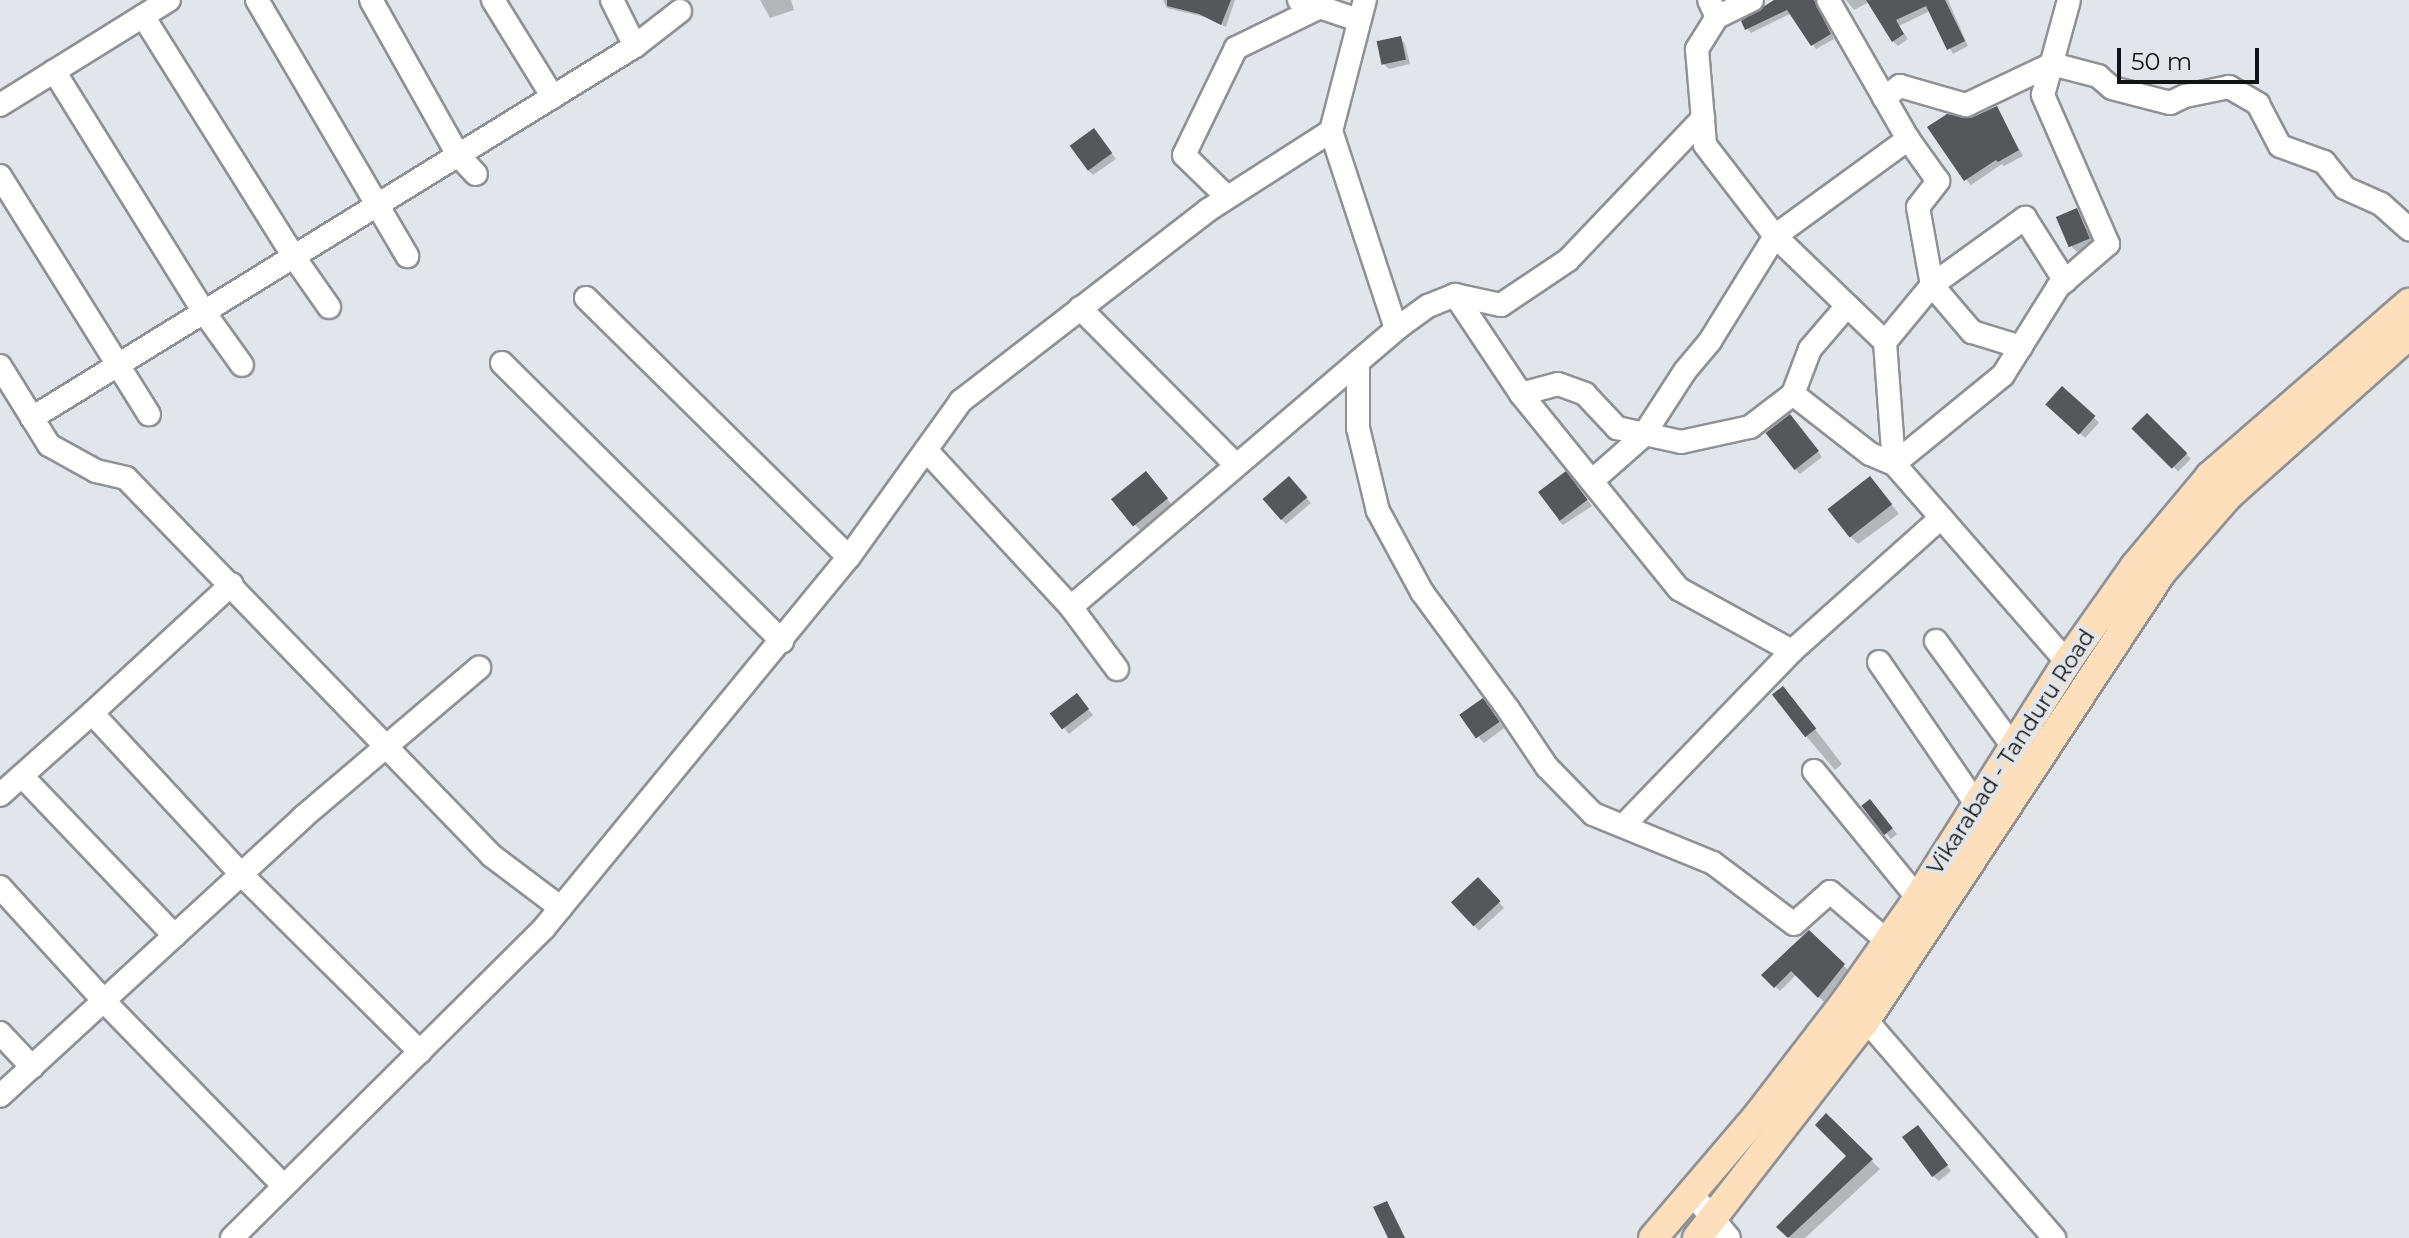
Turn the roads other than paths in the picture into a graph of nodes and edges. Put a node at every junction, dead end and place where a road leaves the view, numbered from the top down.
1 (169, 0) edge
2 (257, 0) edge
3 (371, 0) edge
4 (493, 0) edge
5 (612, 0) edge
6 (1752, 0) edge
7 (1828, 0) edge
8 (2069, 0) edge
9 (1310, 4) edge
10 (1713, 9) edge
11 (1362, 10) edge
12 (680, 11) dead end
13 (143, 16) junction
14 (635, 46) junction
15 (2052, 64) junction
16 (54, 71) junction
17 (553, 97) junction
18 (1884, 98) junction
19 (0, 105) edge
20 (1703, 118) junction
21 (1331, 131) junction
22 (1908, 139) junction
23 (458, 155) junction
24 (476, 174) dead end
25 (0, 176) edge
26 (1227, 197) junction
27 (380, 204) junction
28 (2409, 229) edge
29 (1775, 236) junction
30 (407, 256) dead end
31 (294, 257) junction
32 (2065, 281) junction
33 (1932, 285) junction
34 (1455, 295) junction
35 (586, 298) dead end
36 (2409, 303) edge
37 (1847, 306) junction
38 (329, 307) dead end
39 (1080, 308) junction
40 (204, 312) junction
41 (1396, 329) junction
42 (2409, 335) edge
43 (1885, 342) junction
44 (2021, 347) junction
45 (1358, 362) junction
46 (502, 363) dead end
47 (120, 364) junction
48 (242, 365) dead end
49 (0, 366) edge
50 (1521, 394) junction
51 (1793, 394) junction
52 (149, 414) dead end
53 (32, 418) junction
54 (1643, 436) junction
55 (926, 450) junction
56 (1894, 464) junction
57 (1236, 465) junction
58 (1593, 480) junction
59 (1941, 518) junction
60 (849, 557) junction
61 (232, 584) junction
62 (1071, 607) junction
63 (782, 641) junction
64 (1936, 641) dead end
65 (1792, 651) junction
66 (1879, 662) dead end
67 (2067, 662) junction
68 (479, 668) dead end
69 (1117, 669) dead end
70 (92, 713) junction
71 (2033, 716) junction
72 (2060, 729) junction
73 (387, 748) junction
74 (2014, 748) junction
75 (1814, 771) dead end
76 (22, 776) junction
77 (0, 795) edge
78 (1977, 805) junction
79 (1624, 825) junction
80 (242, 875) junction
81 (0, 887) edge
82 (1918, 898) junction
83 (561, 908) junction
84 (175, 936) junction
85 (1886, 940) junction
86 (104, 1001) junction
87 (1866, 1020) junction
88 (0, 1033) edge
89 (420, 1052) junction
90 (32, 1067) junction
91 (0, 1096) edge
92 (284, 1186) junction
93 (1692, 1194) junction
94 (1713, 1232) edge
95 (232, 1238) edge
96 (1653, 1238) edge
97 (2054, 1238) edge

1 - 13 street
2 - 27 street
3 - 23 street
4 - 17 street
5 - 14 street
6 - 10 street
7 - 18 street
8 - 15 street
9 - 11 street
9 - 26 street
10 - 20 street
11 - 21 street
12 - 14 street
13 - 16 street
13 - 31 street
14 - 17 street
15 - 18 street
15 - 28 street
15 - 32 street
16 - 19 street
16 - 40 street
17 - 23 street
18 - 22 street
20 - 29 street
20 - 34 street
21 - 26 street
21 - 41 street
22 - 29 street
22 - 33 street
23 - 24 street
23 - 27 street
25 - 47 street
26 - 39 street
27 - 30 street
27 - 31 street
29 - 37 street
29 - 54 street
31 - 38 street
31 - 40 street
32 - 33 street
32 - 44 street
33 - 43 street
33 - 44 street
34 - 41 street
34 - 50 street
35 - 60 street
36 - 67 main road, Vikarabad - Tanduru Road
37 - 43 street
37 - 51 street
39 - 55 street
39 - 57 street
40 - 47 street
40 - 48 street
41 - 45 street
42 - 72 main road, Vikarabad - Tanduru Road
43 - 56 street
44 - 56 street
45 - 57 street
45 - 79 street
46 - 63 street
47 - 52 street
47 - 53 street
49 - 53 street
50 - 54 street
50 - 58 street
51 - 54 street
51 - 56 street
53 - 61 street
54 - 58 street
55 - 60 street
55 - 62 street
56 - 59 street
57 - 62 street
58 - 65 street
59 - 65 street
59 - 67 street
60 - 63 street
61 - 70 street
61 - 73 street
62 - 69 street
63 - 83 street
64 - 74 street
65 - 79 street
66 - 78 street
67 - 71 main road, Vikarabad - Tanduru Road
68 - 73 street
70 - 76 street
70 - 80 street
71 - 72 main road
71 - 74 main road, Vikarabad - Tanduru Road
72 - 87 main road, Vikarabad - Tanduru Road
73 - 80 street
73 - 83 street
74 - 78 main road, Vikarabad - Tanduru Road
75 - 82 street
76 - 77 street
76 - 84 street
78 - 82 main road, Vikarabad - Tanduru Road
79 - 85 street
80 - 84 street
80 - 89 street
81 - 86 street
82 - 85 main road, Vikarabad - Tanduru Road
83 - 89 street
84 - 86 street
85 - 93 main road, Vikarabad - Tanduru Road
86 - 90 street
86 - 92 street
87 - 94 main road, Vikarabad - Tanduru Road
87 - 97 street
88 - 90 street
89 - 92 street
90 - 91 street
92 - 95 street
93 - 94 street
93 - 96 main road, Vikarabad - Tanduru Road

